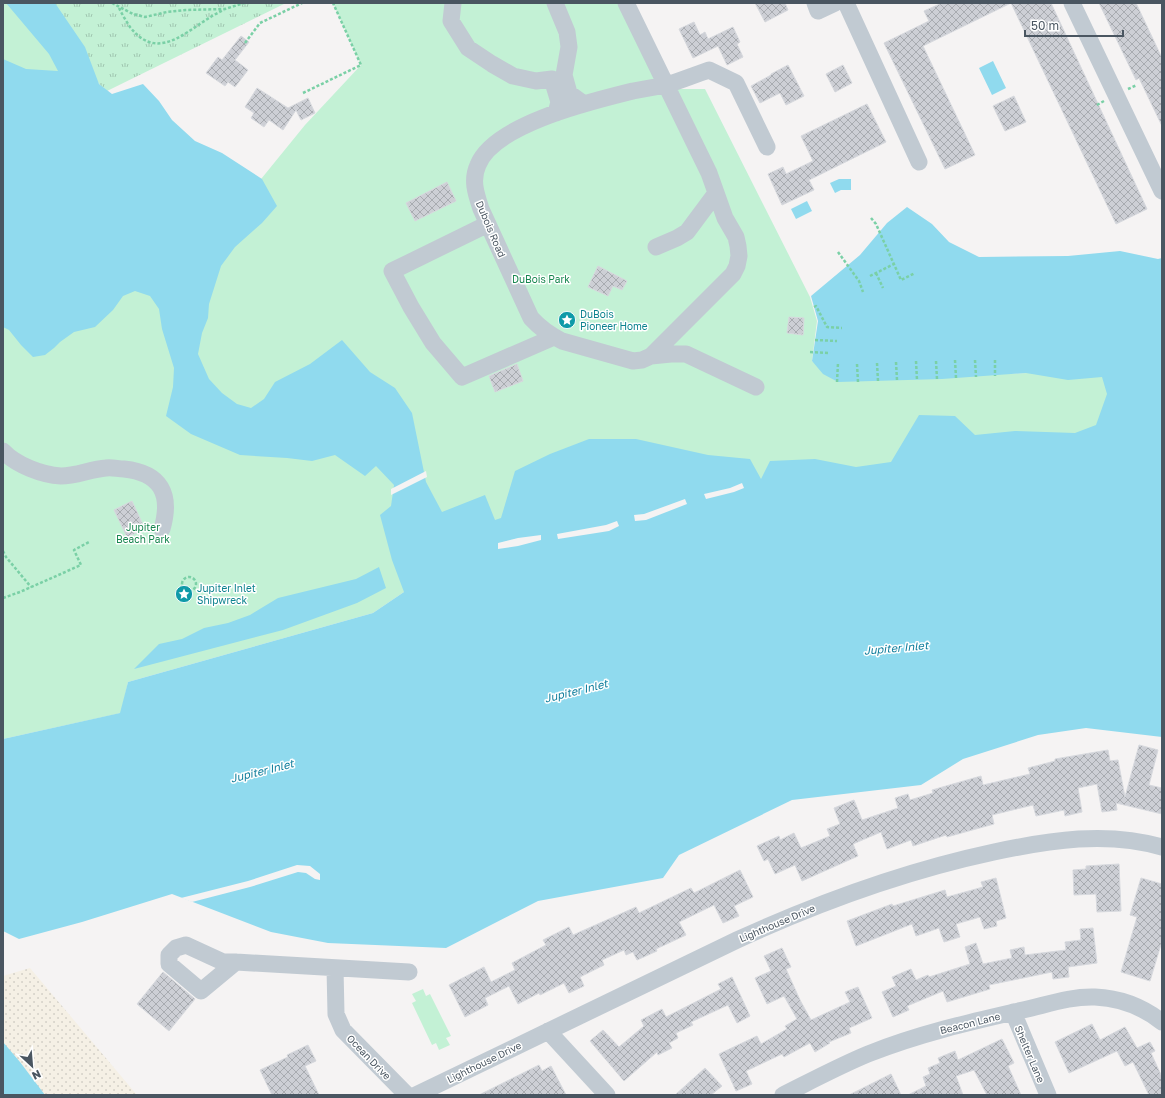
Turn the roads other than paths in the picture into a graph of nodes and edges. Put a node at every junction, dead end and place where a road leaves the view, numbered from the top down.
1 (453, 3) edge
2 (555, 3) edge
3 (626, 3) edge
4 (1072, 3) edge
5 (830, 4) edge
6 (558, 77) junction
7 (666, 84) junction
8 (584, 104) junction
9 (556, 112) junction
10 (767, 147) dead end
11 (919, 162) dead end
12 (1162, 191) edge
13 (716, 193) junction
14 (488, 224) junction
15 (656, 247) dead end
16 (554, 337) junction
17 (651, 356) junction
18 (756, 387) dead end
19 (3, 451) edge
20 (162, 529) dead end
21 (1162, 847) edge
22 (236, 962) dead end
23 (335, 968) junction
24 (409, 972) dead end
25 (1013, 1012) junction
26 (1162, 1022) edge
27 (548, 1031) junction
28 (407, 1095) edge
29 (416, 1095) edge
30 (607, 1095) edge
31 (783, 1095) edge
32 (1048, 1095) edge

1 - 6 street
2 - 6 street
3 - 7 street
4 - 12 street
5 - 11 street
6 - 8 street
6 - 9 street
7 - 8 street, Dubois Road
7 - 10 street, Dubois Road
7 - 13 street
8 - 9 street, Dubois Road
9 - 14 street, Dubois Road
13 - 15 street
13 - 17 street
14 - 16 street, Dubois Road
14 - 16 street
16 - 17 street, Dubois Road
17 - 18 street, Dubois Road
19 - 20 street
21 - 27 street, Lighthouse Drive
22 - 23 street
23 - 24 street
23 - 28 street, Ocean Drive
25 - 26 street, Beacon Lane
25 - 31 street, Beacon Lane
25 - 32 street, Shelter Lane
27 - 29 street, Lighthouse Drive
27 - 30 street

